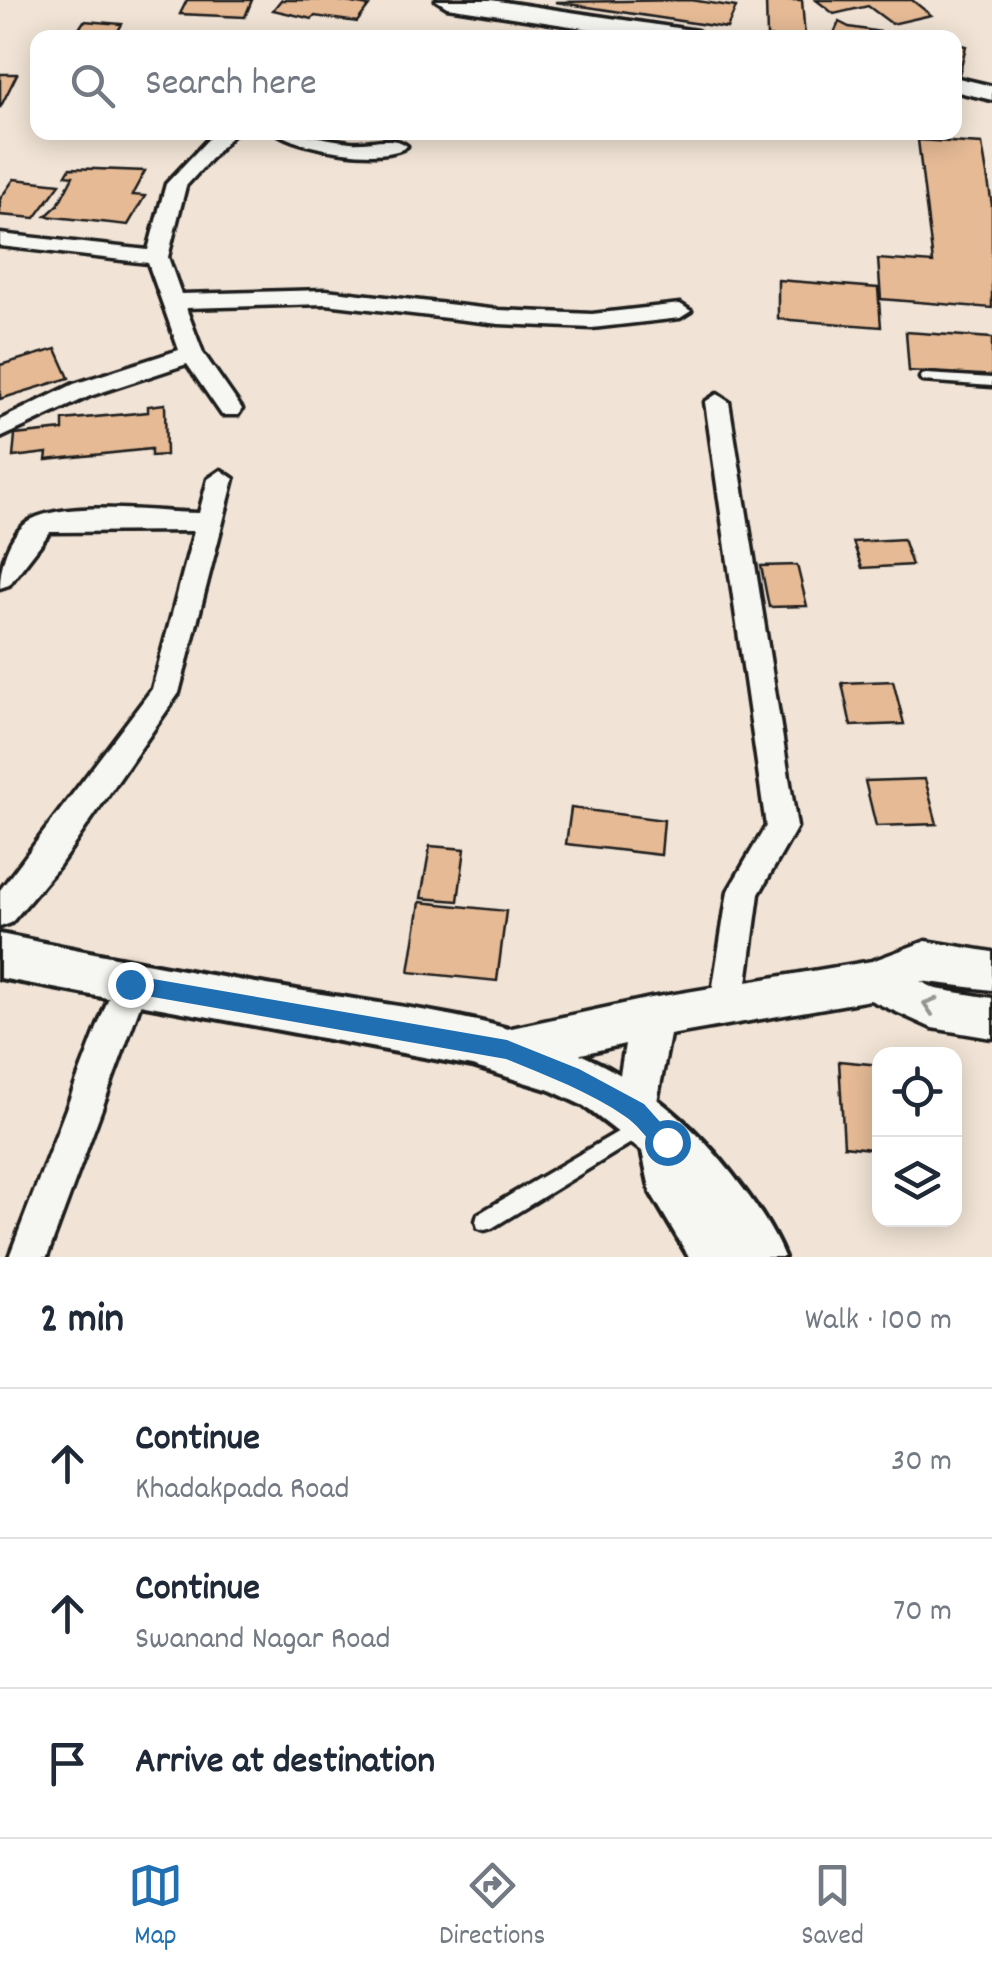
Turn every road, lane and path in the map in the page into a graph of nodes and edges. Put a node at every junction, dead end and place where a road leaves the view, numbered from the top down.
1 (447, 0) edge
2 (654, 30) edge
3 (962, 86) edge
4 (992, 93) edge
5 (218, 140) edge
6 (318, 140) edge
7 (397, 146) dead end
8 (0, 240) edge
9 (157, 257) junction
10 (173, 301) junction
11 (680, 311) dead end
12 (192, 354) junction
13 (926, 378) dead end
14 (992, 382) edge
15 (717, 402) dead end
16 (230, 408) dead end
17 (0, 430) edge
18 (221, 479) dead end
19 (212, 522) junction
20 (0, 578) edge
21 (0, 913) edge
22 (0, 956) edge
23 (992, 972) edge
24 (872, 980) junction
25 (130, 984) junction
26 (727, 1005) junction
27 (651, 1018) junction
28 (992, 1018) edge
29 (507, 1050) junction
30 (650, 1125) junction
31 (485, 1222) dead end
32 (28, 1257) edge
33 (720, 1257) edge
34 (757, 1257) edge

1 - 2 street
3 - 4 street
5 - 9 street
6 - 7 street
8 - 9 street
9 - 10 street
10 - 11 street
10 - 12 street
12 - 16 street
12 - 17 street
13 - 14 lane
15 - 26 street
18 - 19 street
19 - 20 street
19 - 21 street
22 - 25 main road
23 - 24 street
24 - 26 street
28 -> 24 street
25 - 29 main road
25 - 32 street
26 - 27 street
27 - 29 street
27 - 30 street
29 - 30 main road
30 - 31 lane
30 - 33 main road
30 - 34 main road

